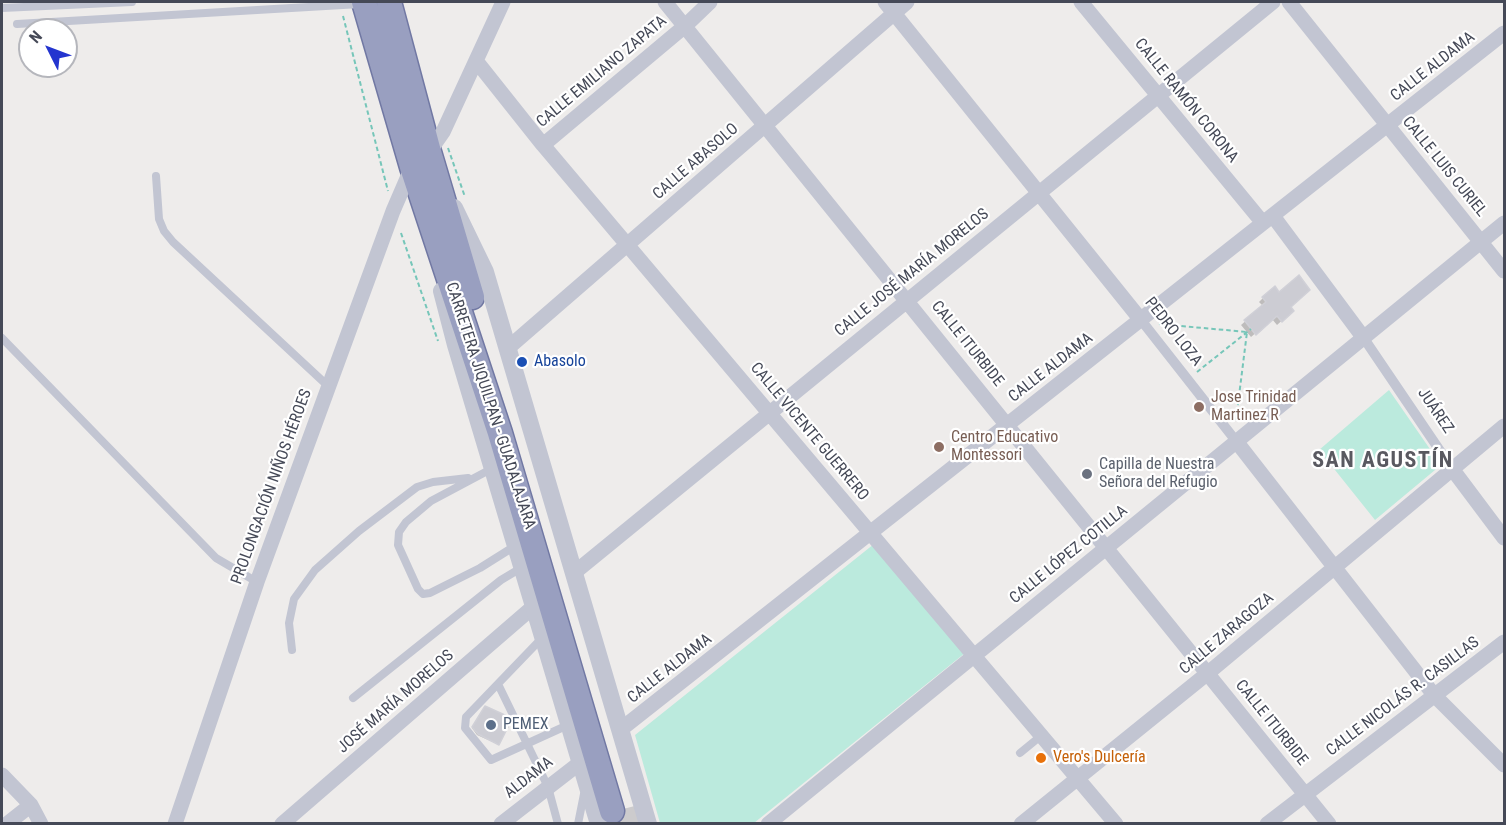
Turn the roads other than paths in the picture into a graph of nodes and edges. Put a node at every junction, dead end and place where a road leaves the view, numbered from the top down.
1 (132, 2) edge
2 (373, 2) edge
3 (503, 2) edge
4 (665, 2) edge
5 (710, 2) edge
6 (907, 2) edge
7 (1082, 2) edge
8 (1273, 2) edge
9 (1289, 2) edge
10 (890, 7) edge
11 (2, 8) edge
12 (17, 24) dead end
13 (685, 26) junction
14 (1504, 33) edge
15 (477, 62) junction
16 (1158, 95) junction
17 (766, 125) junction
18 (1388, 125) junction
19 (543, 145) junction
20 (421, 160) junction
21 (156, 176) dead end
22 (1041, 192) junction
23 (1268, 220) junction
24 (1504, 223) edge
25 (1481, 242) junction
26 (627, 245) junction
27 (1504, 272) edge
28 (908, 300) junction
29 (1142, 321) junction
30 (1362, 334) junction
31 (2, 338) edge
32 (508, 348) junction
33 (328, 386) junction
34 (770, 413) junction
35 (1008, 424) junction
36 (1504, 426) edge
37 (1235, 439) junction
38 (492, 468) junction
39 (1453, 470) junction
40 (470, 478) junction
41 (871, 533) junction
42 (1504, 538) edge
43 (515, 546) junction
44 (1107, 548) junction
45 (521, 567) junction
46 (1335, 567) junction
47 (574, 573) junction
48 (257, 582) junction
49 (533, 607) junction
50 (543, 637) junction
51 (1504, 642) edge
52 (292, 650) dead end
53 (974, 654) junction
54 (1208, 673) junction
55 (498, 684) junction
56 (1434, 695) junction
57 (353, 698) dead end
58 (570, 725) junction
59 (620, 730) junction
60 (1042, 735) junction
61 (528, 744) junction
62 (1020, 753) dead end
63 (580, 762) junction
64 (1504, 765) edge
65 (2, 775) edge
66 (1078, 778) junction
67 (586, 785) junction
68 (548, 787) junction
69 (1305, 794) junction
70 (31, 805) junction
71 (629, 818) edge
72 (7, 824) edge
73 (41, 824) edge
74 (175, 824) edge
75 (282, 824) edge
76 (501, 824) edge
77 (558, 824) edge
78 (578, 824) edge
79 (768, 824) edge
80 (1021, 824) edge
81 (1116, 824) edge
82 (1267, 824) edge
83 (1329, 824) edge

1 - 11 lane
2 - 12 lane
2 - 20 highway, CARRETERA JIQUILPAN - GUADALAJARA
3 - 15 street, PROLONGACIÓN NIÑOS HÉROES
4 - 13 street, CALLE ITURBIDE
5 - 13 street, CALLE EMILIANO ZAPATA
6 - 10 street, CALLE ABASOLO
7 - 16 street, CALLE RAMÓN CORONA
8 - 16 street, CALLE JOSÉ MARÍA MORELOS
9 - 18 street, CALLE LUIS CURIEL
10 - 17 street, CALLE ABASOLO
10 - 22 street, PEDRO LOZA
13 - 17 street, CALLE ITURBIDE
13 - 19 street, CALLE EMILIANO ZAPATA
14 - 18 street, CALLE ALDAMA
15 - 19 street, CALLE VICENTE GUERRERO
15 - 20 street, PROLONGACIÓN NIÑOS HÉROES
16 - 22 street, CALLE JOSÉ MARÍA MORELOS
16 - 23 street, CALLE RAMÓN CORONA
17 - 26 street, CALLE ABASOLO
17 - 28 street, CALLE ITURBIDE
18 - 23 street, CALLE ALDAMA
18 - 25 street, CALLE LUIS CURIEL
19 - 26 street, CALLE VICENTE GUERRERO
20 - 32 street
20 - 33 street, PROLONGACIÓN NIÑOS HÉROES
20 - 38 street
20 - 71 highway, CARRETERA JIQUILPAN - GUADALAJARA
21 - 33 lane
22 - 28 street, CALLE JOSÉ MARÍA MORELOS
22 - 29 street, PEDRO LOZA
23 - 29 street, CALLE ALDAMA
23 - 30 street, CALLE RAMÓN CORONA
24 - 25 street, CALLE LÓPEZ COTILLA
25 - 27 street, CALLE LUIS CURIEL
25 - 30 street, CALLE LÓPEZ COTILLA
26 - 32 street, CALLE ABASOLO
26 - 34 street, CALLE VICENTE GUERRERO
28 - 34 street, CALLE JOSÉ MARÍA MORELOS
28 - 35 street, CALLE ITURBIDE
29 - 35 street, CALLE ALDAMA
29 - 37 street, PEDRO LOZA
30 - 37 street, CALLE LÓPEZ COTILLA
30 - 39 street, JUÁREZ
31 - 48 lane
32 - 47 street
33 - 48 street, PROLONGACIÓN NIÑOS HÉROES
34 - 41 street, CALLE VICENTE GUERRERO
34 - 47 street, CALLE JOSÉ MARÍA MORELOS
35 - 41 street, CALLE ALDAMA
35 - 44 street, CALLE ITURBIDE
36 - 39 street, CALLE ZARAGOZA
37 - 44 street, CALLE LÓPEZ COTILLA
37 - 46 street, PEDRO LOZA
38 - 40 lane
38 - 43 street
39 - 42 street, JUÁREZ
39 - 46 street, CALLE ZARAGOZA
40 - 43 lane
40 - 52 lane
41 - 53 street, CALLE VICENTE GUERRERO
41 - 59 street, CALLE ALDAMA
43 - 45 street
44 - 53 street, CALLE LÓPEZ COTILLA
44 - 54 street, CALLE ITURBIDE
45 - 49 street
45 - 57 lane
46 - 54 street, CALLE ZARAGOZA
46 - 56 street, PEDRO LOZA
47 - 59 street
48 - 74 street, PROLONGACIÓN NIÑOS HÉROES
49 - 50 street
49 - 75 street, JOSÉ MARÍA MORELOS
50 - 55 lane
50 - 58 street
51 - 56 street, CALLE NICOLÁS R. CASILLAS
53 - 60 street, CALLE VICENTE GUERRERO
53 - 79 street, CALLE LÓPEZ COTILLA
54 - 66 street, CALLE ZARAGOZA
54 - 69 street, CALLE ITURBIDE
55 - 61 lane
55 - 61 lane
56 - 64 street, PEDRO LOZA
56 - 69 street, CALLE NICOLÁS R. CASILLAS
58 - 61 lane
58 - 63 street
59 - 71 street
60 - 62 lane
60 - 66 street, CALLE VICENTE GUERRERO
61 - 68 lane
63 - 67 street
63 - 68 street, ALDAMA
65 - 70 street
66 - 80 street, CALLE ZARAGOZA
66 - 81 street, CALLE VICENTE GUERRERO
67 - 71 street
67 - 78 lane
68 - 76 street, ALDAMA
68 - 77 lane
69 - 82 street, CALLE NICOLÁS R. CASILLAS
69 - 83 street, CALLE ITURBIDE
70 - 72 street
70 - 73 street

